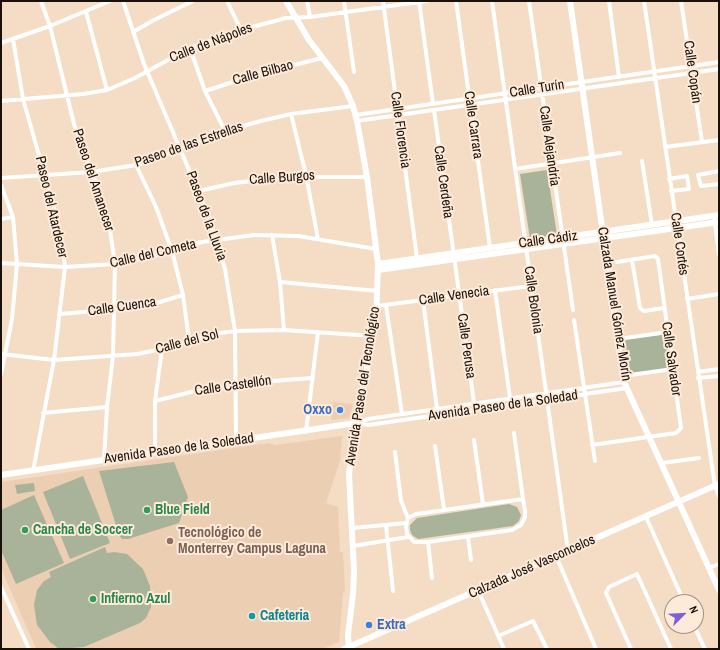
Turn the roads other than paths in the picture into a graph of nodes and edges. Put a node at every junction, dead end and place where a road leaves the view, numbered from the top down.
1 (41, 1) edge
2 (110, 1) edge
3 (123, 1) edge
4 (193, 1) edge
5 (227, 1) edge
6 (286, 1) edge
7 (307, 1) edge
8 (344, 1) edge
9 (383, 1) edge
10 (427, 1) edge
11 (456, 1) edge
12 (492, 1) edge
13 (529, 1) edge
14 (570, 1) edge
15 (608, 1) edge
16 (644, 1) edge
17 (681, 1) edge
18 (419, 2) edge
19 (384, 7) junction
20 (86, 12) junction
21 (346, 12) junction
22 (295, 18) junction
23 (310, 18) junction
24 (50, 26) junction
25 (242, 30) junction
26 (133, 32) junction
27 (13, 39) junction
28 (1, 43) edge
29 (190, 48) junction
30 (322, 58) junction
31 (719, 62) edge
32 (691, 66) junction
33 (719, 69) edge
34 (148, 70) junction
35 (354, 72) dead end
36 (654, 72) junction
37 (692, 73) junction
38 (619, 77) junction
39 (654, 78) junction
40 (582, 85) junction
41 (541, 88) junction
42 (107, 90) junction
43 (205, 91) junction
44 (504, 94) junction
45 (67, 95) junction
46 (542, 95) junction
47 (23, 99) junction
48 (470, 99) junction
49 (1, 100) edge
50 (505, 100) junction
51 (433, 104) junction
52 (470, 105) junction
53 (353, 106) junction
54 (397, 109) junction
55 (434, 110) junction
56 (291, 114) junction
57 (398, 115) junction
58 (357, 118) junction
59 (225, 131) junction
60 (719, 140) edge
61 (702, 142) junction
62 (665, 147) junction
63 (180, 149) junction
64 (620, 154) dead end
65 (593, 157) junction
66 (642, 161) dead end
67 (551, 163) junction
68 (136, 165) junction
69 (515, 169) junction
70 (719, 170) edge
71 (91, 172) junction
72 (45, 175) junction
73 (306, 175) junction
74 (367, 177) junction
75 (1, 178) edge
76 (669, 179) junction
77 (719, 184) edge
78 (1, 185) edge
79 (199, 191) junction
80 (671, 191) junction
81 (13, 218) junction
82 (1, 219) edge
83 (717, 219) edge
84 (652, 225) junction
85 (676, 225) junction
86 (272, 235) junction
87 (603, 235) junction
88 (318, 239) junction
89 (216, 240) junction
90 (563, 241) junction
91 (526, 246) junction
92 (490, 248) junction
93 (376, 249) junction
94 (172, 251) junction
95 (719, 255) edge
96 (454, 256) junction
97 (417, 258) junction
98 (632, 260) junction
99 (617, 262) dead end
100 (1, 263) edge
101 (17, 264) junction
102 (115, 264) junction
103 (65, 267) junction
104 (378, 267) junction
105 (280, 282) junction
106 (531, 286) junction
107 (496, 290) junction
108 (378, 291) junction
109 (719, 294) edge
110 (183, 295) junction
111 (459, 295) junction
112 (686, 299) junction
113 (422, 300) junction
114 (386, 305) junction
115 (378, 306) junction
116 (664, 308) junction
117 (114, 309) junction
118 (573, 310) dead end
119 (60, 314) junction
120 (574, 320) dead end
121 (284, 330) junction
122 (235, 331) junction
123 (318, 332) junction
124 (668, 332) junction
125 (374, 336) junction
126 (618, 339) junction
127 (189, 340) junction
128 (162, 349) junction
129 (3, 354) edge
130 (113, 356) junction
131 (54, 360) junction
132 (673, 369) junction
133 (719, 369) edge
134 (698, 372) junction
135 (1, 374) edge
136 (719, 376) edge
137 (313, 378) junction
138 (698, 378) junction
139 (625, 382) junction
140 (235, 387) junction
141 (584, 388) junction
142 (546, 393) junction
143 (585, 394) junction
144 (510, 398) junction
145 (547, 399) junction
146 (155, 401) junction
147 (474, 404) junction
148 (107, 406) junction
149 (437, 409) junction
150 (475, 410) junction
151 (43, 413) junction
152 (402, 414) junction
153 (356, 423) junction
154 (306, 432) junction
155 (514, 434) dead end
156 (649, 436) junction
157 (474, 440) dead end
158 (236, 441) junction
159 (592, 445) junction
160 (435, 446) dead end
161 (395, 452) dead end
162 (155, 453) junction
163 (699, 458) dead end
164 (104, 460) junction
165 (594, 461) dead end
166 (662, 463) junction
167 (33, 471) junction
168 (1, 475) edge
169 (717, 485) edge
170 (719, 496) edge
171 (523, 499) junction
172 (680, 502) junction
173 (483, 504) junction
174 (444, 509) junction
175 (646, 517) junction
176 (407, 521) junction
177 (386, 525) junction
178 (352, 528) junction
179 (408, 537) junction
180 (468, 537) junction
181 (388, 540) junction
182 (428, 542) junction
183 (353, 546) junction
184 (568, 551) junction
185 (556, 556) junction
186 (471, 560) dead end
187 (719, 564) edge
188 (709, 568) junction
189 (432, 578) dead end
190 (1, 587) edge
191 (478, 590) junction
192 (719, 590) edge
193 (393, 591) dead end
194 (680, 594) edge
195 (698, 634) edge
196 (498, 636) junction
197 (347, 648) edge
198 (28, 649) edge
199 (504, 649) edge
200 (547, 649) edge
201 (596, 649) edge
202 (630, 649) edge
203 (671, 649) edge
204 (705, 649) edge

1 - 24 street, Paseo del Amanecer
2 - 20 street
3 - 26 street, Paseo de la Lluvia
4 - 26 street
5 - 25 street
6 - 22 street, Avenida Paseo del Tecnológico
7 - 23 street
8 - 21 street
9 - 19 street, Calle Florencia
10 - 18 street, Calle de Nápoles
11 - 48 street, Calle Carrara
12 - 44 street, Calle Bolonia
13 - 41 street, Calle Alejandría
14 - 40 street, Calzada Manuel Gómez Morín
15 - 38 street
16 - 36 street, Calle Cortés
17 - 32 street, Calle Copán
18 - 19 street, Calle de Nápoles
18 - 51 street
19 - 21 street, Calle de Nápoles
19 - 54 street, Calle Florencia
20 - 24 street
20 - 42 street
21 - 23 street, Calle de Nápoles
21 - 35 street
22 - 23 street, Calle de Nápoles
22 - 25 street, Calle de Nápoles
22 - 30 street, Avenida Paseo del Tecnológico
24 - 27 street
24 - 45 street, Paseo del Amanecer
25 - 29 street, Calle de Nápoles
26 - 34 street, Paseo de la Lluvia
27 - 28 street
27 - 47 street, Paseo del Atardecer
29 - 34 street, Calle de Nápoles
29 - 43 street
30 - 43 street, Calle Bilbao
30 - 53 street, Avenida Paseo del Tecnológico
31 - 32 street, Calle Turín
32 - 36 street, Calle Turín
32 - 37 street, Calle Copán
33 - 37 street, Calle Turín
34 - 42 street, Calle de Nápoles
34 - 63 street, Paseo de la Lluvia
36 - 38 street, Calle Turín
36 - 39 street, Calle Cortés
37 - 39 street, Calle Turín
37 - 61 street, Calle Copán
38 - 40 street, Calle Turín
39 - 40 street, Calle Turín
39 - 62 street, Calle Cortés
40 - 41 street, Calle Turín
40 - 46 street, Calle Turín
40 - 65 street, Calzada Manuel Gómez Morín
41 - 44 street, Calle Turín
41 - 46 street, Calle Alejandría
42 - 45 street, Calle de Nápoles
43 - 59 street
44 - 48 street, Calle Turín
44 - 50 street, Calle Bolonia
45 - 47 street, Calle de Nápoles
45 - 71 street, Paseo del Amanecer
46 - 50 street, Calle Turín
46 - 67 street, Calle Alejandría
47 - 49 street, Calle de Nápoles
47 - 72 street, Paseo del Atardecer
48 - 51 street, Calle Turín
48 - 52 street, Calle Carrara
50 - 52 street, Calle Turín
50 - 69 street, Calle Bolonia
51 - 54 street, Calle Turín
52 - 55 street, Calle Turín
52 - 92 street, Calle Carrara
53 - 56 street, Paseo de las Estrellas
53 - 58 street, Avenida Paseo del Tecnológico
54 - 57 street, Calle Florencia
54 - 58 street, Calle Turín
55 - 57 street, Calle Turín
55 - 96 street, Calle Cerdeña
56 - 59 street, Paseo de las Estrellas
56 - 73 street
57 - 58 street, Calle Turín
57 - 97 street, Calle Florencia
58 - 74 street, Avenida Paseo del Tecnológico
59 - 63 street, Paseo de las Estrellas
60 - 61 street
61 - 62 street
62 - 76 street, Calle Cortés
63 - 68 street, Paseo de las Estrellas
63 - 79 street, Paseo de la Lluvia
64 - 65 street
65 - 67 street
65 - 87 street, Calzada Manuel Gómez Morín
66 - 84 street
67 - 69 street
67 - 90 street, Calle Alejandría
68 - 71 street, Paseo de las Estrellas
68 - 94 street
69 - 91 street, Calle Bolonia
70 - 77 street
71 - 72 street, Paseo de las Estrellas
71 - 102 street, Paseo del Amanecer
72 - 75 street, Paseo de las Estrellas
72 - 103 street, Paseo del Atardecer
73 - 74 street, Calle Burgos
73 - 79 street, Calle Burgos
73 - 88 street
74 - 93 street, Avenida Paseo del Tecnológico
76 - 80 street, Calle Cortés
76 - 80 street
78 - 81 street
79 - 89 street, Paseo de la Lluvia
80 - 85 street, Calle Cortés
81 - 82 street
81 - 101 street
83 - 85 street, Calle Cádiz
83 - 95 street
84 - 85 street, Calle Cádiz
84 - 87 street, Calle Cádiz
85 - 87 street, Calle Cádiz
85 - 112 street, Calle Cortés
86 - 88 street, Calle del Cometa
86 - 89 street, Calle del Cometa
86 - 105 street
87 - 90 street, Calle Cádiz
87 - 126 street, Calzada Manuel Gómez Morín
88 - 93 street, Calle del Cometa
89 - 94 street, Calle del Cometa
89 - 122 street, Paseo de la Lluvia
90 - 91 street, Calle Cádiz
90 - 118 street, Calle Alejandría
91 - 92 street, Calle Cádiz
91 - 96 street, Calle Cádiz
91 - 106 street, Calle Bolonia
92 - 96 street, Calle Cádiz
93 - 104 street, Avenida Paseo del Tecnológico
94 - 102 street, Calle del Cometa
94 - 110 street
96 - 97 street, Calle Cádiz
96 - 104 street, Calle Cádiz
96 - 111 street, Calle Perusa
97 - 104 street, Calle Cádiz
98 - 99 street
98 - 116 street
98 - 116 street, Calle Salvador
100 - 101 street, Calle del Cometa
101 - 103 street, Calle del Cometa
101 - 129 street
102 - 103 street, Calle del Cometa
102 - 117 street, Paseo del Amanecer
103 - 119 street, Paseo del Atardecer
104 - 108 street, Avenida Paseo del Tecnológico
105 - 108 street
105 - 121 street
106 - 107 street, Calle Venecia
106 - 142 street, Calle Bolonia
107 - 111 street, Calle Venecia
107 - 144 street
108 - 115 street, Avenida Paseo del Tecnológico
109 - 112 street
110 - 117 street, Calle Cuenca
110 - 127 street
111 - 113 street, Calle Venecia
111 - 147 street, Calle Perusa
112 - 134 street, Calle Cortés
113 - 114 street, Calle Venecia
113 - 149 street
114 - 115 street, Calle Venecia
114 - 152 street
115 - 125 street, Avenida Paseo del Tecnológico
116 - 124 street, Calle Salvador
117 - 119 street, Calle Cuenca
117 - 130 street, Paseo del Amanecer
119 - 131 street, Paseo del Atardecer
120 - 141 street
121 - 122 street, Calle del Sol
121 - 123 street, Calle del Sol
122 - 127 street, Calle del Sol
122 - 140 street, Paseo de la Lluvia
123 - 125 street, Calle del Sol
123 - 137 street
124 - 126 street
124 - 132 street, Calle Salvador
125 - 153 street, Avenida Paseo del Tecnológico
126 - 139 street, Calzada Manuel Gómez Morín
127 - 128 street, Calle del Sol
128 - 130 street, Calle del Sol
128 - 146 street
129 - 131 street, Calle del Sol
129 - 135 street
130 - 131 street, Calle del Sol
130 - 148 street, Paseo del Amanecer
131 - 151 street, Paseo del Atardecer
132 - 139 street
132 - 156 street, Calle Salvador
133 - 134 street
134 - 138 street, Calle Cortés
136 - 138 street
137 - 140 street, Calle Castellón
137 - 154 street
138 - 169 street, Calle Cortés
139 - 141 street, Avenida Paseo de la Soledad
139 - 143 street, Avenida Paseo de la Soledad
139 - 156 street, Calzada Manuel Gómez Morín
140 - 146 street, Calle Castellón
140 - 158 street, Paseo de la Lluvia
141 - 142 street, Avenida Paseo de la Soledad
141 - 143 street
142 - 144 street, Avenida Paseo de la Soledad
142 - 145 street, Calle Bolonia
143 - 145 street, Avenida Paseo de la Soledad
143 - 159 street
144 - 147 street, Avenida Paseo de la Soledad
145 - 150 street, Avenida Paseo de la Soledad
145 - 184 street, Calle Bolonia
146 - 162 street
147 - 149 street, Avenida Paseo de la Soledad
147 - 150 street, Calle Perusa
148 - 151 street
148 - 164 street, Paseo del Amanecer
149 - 152 street, Avenida Paseo de la Soledad
150 - 153 street, Avenida Paseo de la Soledad
151 - 167 street, Paseo del Atardecer
152 - 153 street, Avenida Paseo de la Soledad
153 - 154 street, Avenida Paseo de la Soledad
153 - 178 street, Avenida Paseo del Tecnológico
154 - 158 street, Avenida Paseo de la Soledad
155 - 171 street
156 - 159 street
156 - 166 street, Calzada Manuel Gómez Morín
157 - 173 street
158 - 162 street, Avenida Paseo de la Soledad
159 - 165 street
160 - 174 street
161 - 176 street
162 - 164 street, Avenida Paseo de la Soledad
163 - 166 street
164 - 167 street, Avenida Paseo de la Soledad
166 - 172 street, Calzada Manuel Gómez Morín
167 - 168 street, Avenida Paseo de la Soledad
169 - 170 street, Calle Cortés
169 - 172 street, Calzada José Vasconcelos
171 - 173 street
171 - 180 street
172 - 175 street, Calzada José Vasconcelos
172 - 188 street, Calzada Manuel Gómez Morín
173 - 174 street
174 - 176 street
175 - 184 street, Calzada José Vasconcelos
175 - 194 street
176 - 177 street
176 - 179 street
177 - 178 street
177 - 181 street
178 - 183 street, Avenida Paseo del Tecnológico
179 - 181 street
179 - 182 street
180 - 182 street
180 - 186 street
181 - 183 street
181 - 193 street
182 - 189 street
183 - 197 street, Avenida Paseo del Tecnológico
184 - 185 street, Calzada José Vasconcelos
185 - 191 street, Calzada José Vasconcelos
185 - 201 street
187 - 188 street
188 - 192 street, Calzada Manuel Gómez Morín
190 - 198 street
191 - 196 street
191 - 197 street, Calzada José Vasconcelos
195 - 204 street
196 - 199 street
196 - 200 street
202 - 203 street

